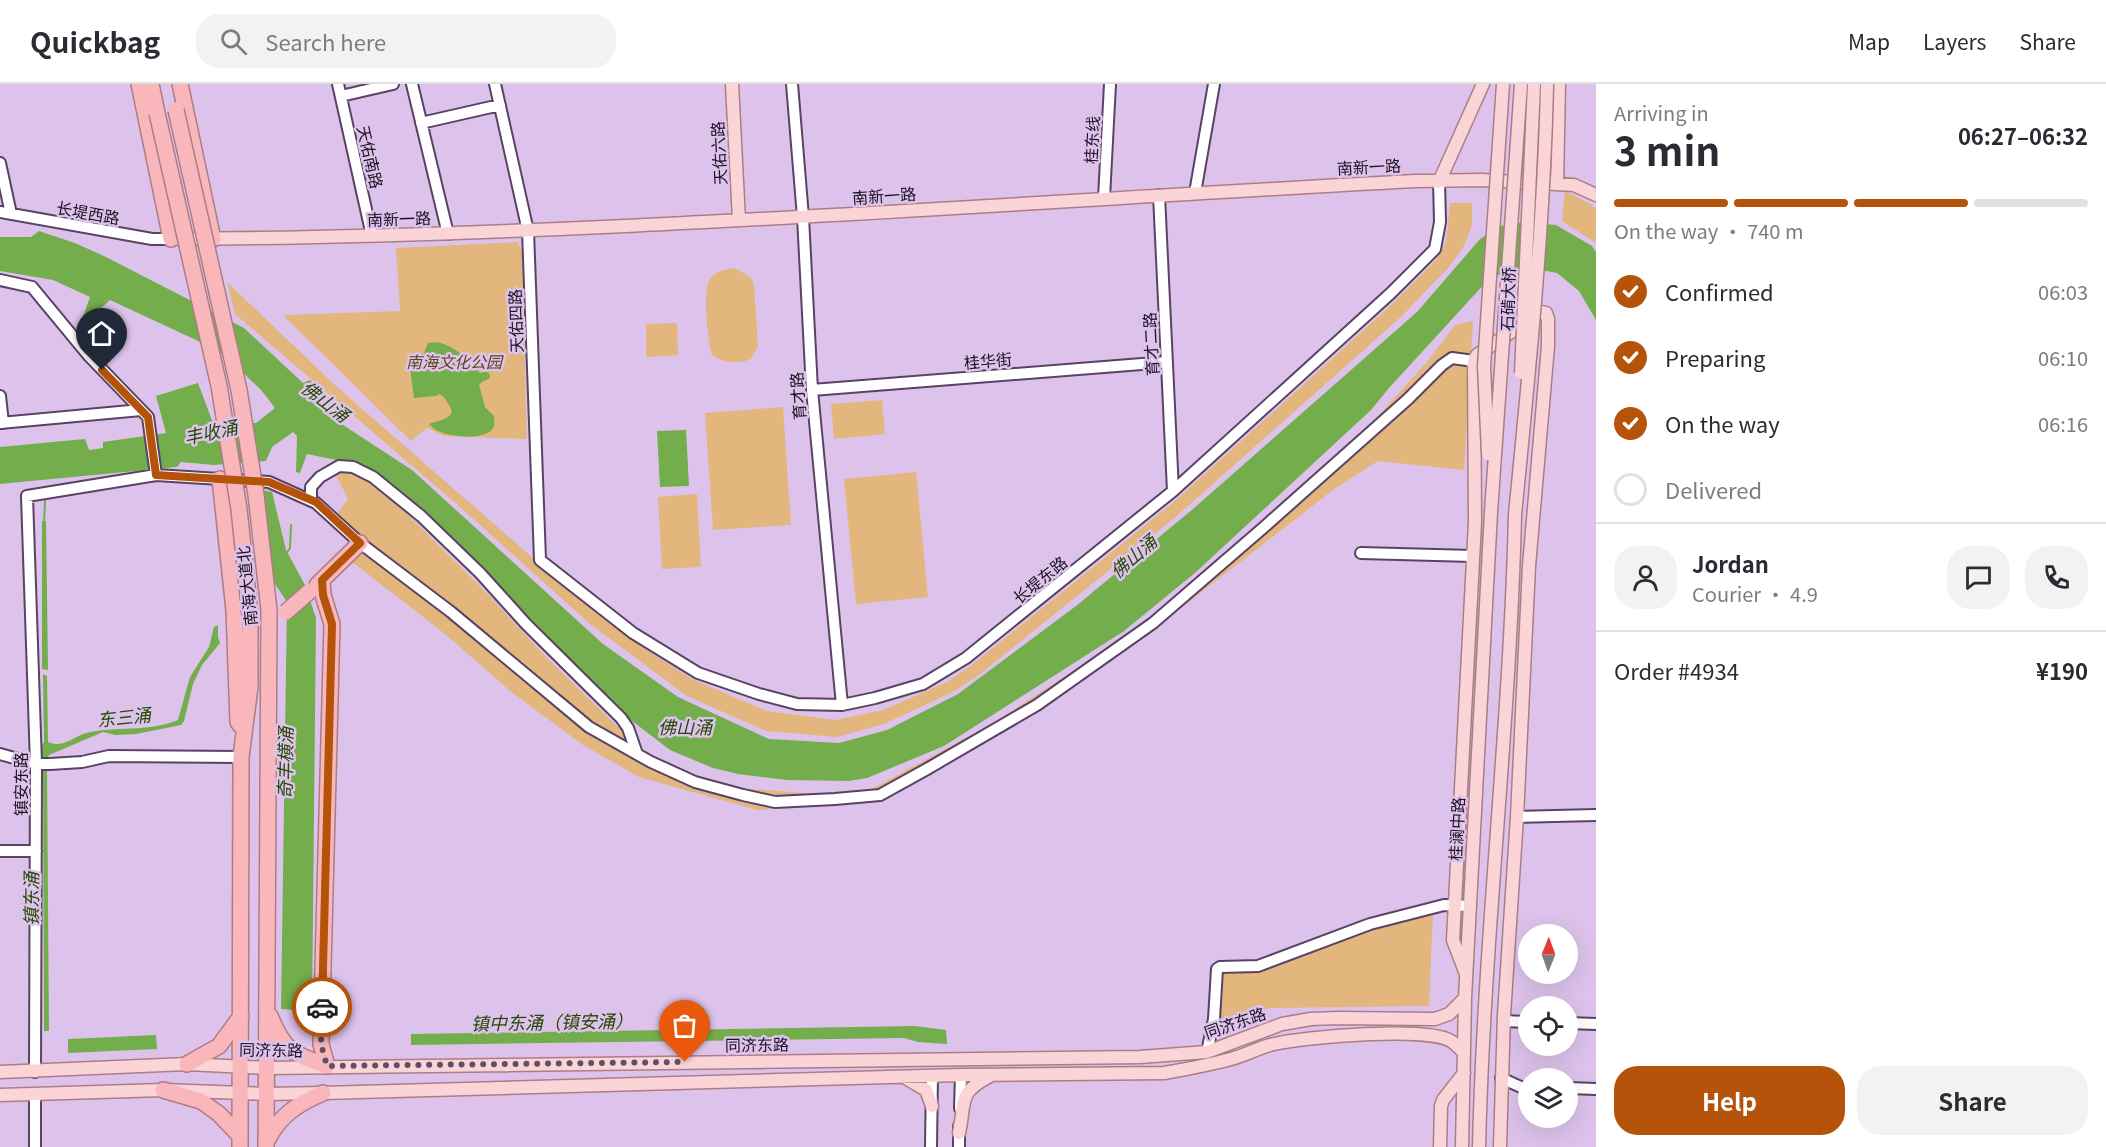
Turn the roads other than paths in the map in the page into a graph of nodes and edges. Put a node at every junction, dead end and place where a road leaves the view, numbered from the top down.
1 (139, 84) edge
2 (151, 84) edge
3 (171, 84) edge
4 (180, 84) edge
5 (338, 84) edge
6 (393, 84) edge
7 (411, 84) edge
8 (495, 84) edge
9 (732, 84) edge
10 (792, 84) edge
11 (1110, 84) edge
12 (1214, 84) edge
13 (1483, 84) edge
14 (1503, 84) edge
15 (1521, 84) edge
16 (1534, 84) edge
17 (1547, 84) edge
18 (1560, 84) edge
19 (340, 96) junction
20 (500, 105) junction
21 (421, 123) junction
22 (0, 163) edge
23 (1439, 182) junction
24 (1557, 184) junction
25 (1195, 193) junction
26 (1159, 195) junction
27 (1596, 195) edge
28 (1104, 198) junction
29 (6, 213) edge
30 (803, 217) junction
31 (739, 220) junction
32 (528, 231) junction
33 (448, 234) junction
34 (372, 236) junction
35 (171, 239) junction
36 (213, 239) junction
37 (0, 280) edge
38 (1167, 362) junction
39 (1474, 362) junction
40 (812, 390) junction
41 (0, 396) edge
42 (141, 410) junction
43 (1, 419) edge
44 (156, 475) junction
45 (220, 478) junction
46 (1173, 491) junction
47 (311, 500) junction
48 (1491, 512) junction
49 (1515, 515) junction
50 (360, 543) junction
51 (1361, 553) dead end
52 (1473, 556) junction
53 (1488, 556) junction
54 (540, 560) joint
55 (1529, 574) junction
56 (1514, 577) junction
57 (322, 580) junction
58 (842, 705) junction
59 (1465, 706) junction
60 (245, 730) junction
61 (1478, 739) junction
62 (0, 754) edge
63 (637, 754) junction
64 (242, 757) junction
65 (269, 758) junction
66 (36, 764) junction
67 (1476, 785) junction
68 (1596, 815) edge
69 (1498, 818) junction
70 (1517, 818) junction
71 (1459, 821) junction
72 (1474, 822) junction
73 (0, 851) edge
74 (36, 851) junction
75 (1455, 905) junction
76 (1469, 906) junction
77 (1466, 974) junction
78 (1486, 988) junction
79 (1465, 998) junction
80 (267, 1010) junction
81 (241, 1016) junction
82 (1416, 1018) junction
83 (1504, 1020) junction
84 (1518, 1021) edge
85 (1578, 1023) edge
86 (1596, 1024) edge
87 (1378, 1033) junction
88 (1208, 1052) junction
89 (1464, 1053) junction
90 (187, 1064) junction
91 (1481, 1064) junction
92 (240, 1066) junction
93 (327, 1066) junction
94 (267, 1068) junction
95 (0, 1072) edge
96 (35, 1072) junction
97 (1464, 1073) junction
98 (961, 1075) junction
99 (932, 1076) junction
100 (991, 1076) junction
101 (905, 1078) junction
102 (1481, 1078) junction
103 (1501, 1078) junction
104 (1518, 1086) edge
105 (1578, 1088) edge
106 (1596, 1089) edge
107 (163, 1090) junction
108 (239, 1092) junction
109 (323, 1093) junction
110 (267, 1094) junction
111 (0, 1095) edge
112 (35, 1095) junction
113 (932, 1106) junction
114 (959, 1133) junction
115 (240, 1142) edge
116 (266, 1144) edge
117 (35, 1147) edge
118 (931, 1147) edge
119 (959, 1147) edge
120 (1440, 1147) edge
121 (1462, 1147) edge
122 (1479, 1147) edge
123 (1500, 1147) edge

1 - 35 highway
2 - 60 highway, 南海大道北, bridge
3 - 65 highway, 南海大道北, bridge
4 - 36 highway
5 - 19 street, 天佑南路
6 - 19 street
7 - 21 street
8 - 20 street, 天佑四路
9 - 31 main road, 天佑六路
10 - 30 street, 育才路
11 - 28 street, 桂东线
12 - 25 street
13 - 23 main road
14 - 48 main road, bridge
15 - 48 main road, 石𬒔大桥, bridge
16 - 49 main road, 石𬒔大桥, bridge
17 - 49 main road, bridge
18 - 24 main road
19 - 34 street, 天佑南路
20 - 21 street
20 - 32 street, 天佑四路
21 - 33 street
22 - 29 street
23 - 24 main road, 南新一路
23 - 25 main road, 南新一路
23 - 46 street, 长堤东路
24 - 27 main road, 南新一路
25 - 26 main road, 南新一路
26 - 28 main road, 南新一路
26 - 38 street, 育才二路
28 - 30 main road, 南新一路
29 - 35 street, 长堤西路
30 - 31 main road, 南新一路
30 - 40 street, 育才路
31 - 32 main road, 南新一路
32 - 33 main road, 南新一路
32 - 54 street, 天佑四路
33 - 34 main road, 南新一路
34 - 36 main road, 南新一路
35 - 36 main road, 南新一路
37 - 42 street
38 - 40 street, 桂华街
38 - 46 street, 育才二路
39 - 52 main road
39 - 55 main road
39 - 63 street
40 - 58 street, 育才路
41 - 43 street
42 - 43 street
42 - 44 street
44 - 45 street
44 - 66 street, 镇安东路
45 - 47 street
45 - 60 highway
46 - 58 street, 长堤东路
47 - 50 street
47 - 63 street
48 - 53 main road, 桂澜中路
49 - 56 main road
50 - 57 highway
50 - 63 street
51 - 52 street
52 - 53 main road
52 - 59 main road
53 - 61 main road, 桂澜中路
54 - 58 street, 长堤东路
55 - 56 main road
55 - 70 main road
56 - 69 main road
57 - 65 highway, bridge
57 - 93 highway
59 - 61 main road
59 - 67 main road
59 - 71 main road
60 - 64 highway, 南海大道北
61 - 67 main road, 桂澜中路
62 - 66 street
64 - 66 street
64 - 81 highway, 南海大道北
65 - 80 highway, 南海大道北
66 - 74 street, 镇安东路
67 - 72 main road, 桂澜中路
68 - 70 street
69 - 70 main road
69 - 78 main road
70 - 83 main road
71 - 72 main road
71 - 75 main road
72 - 76 main road, 桂澜中路
73 - 74 street
74 - 96 street, 镇安东路
75 - 76 street
75 - 77 main road
75 - 88 street
76 - 77 main road, 桂澜中路
77 - 79 main road, 桂澜中路
78 - 83 main road
78 - 91 main road
79 - 82 main road, 同济东路
79 - 89 main road, 桂澜中路
80 - 93 highway
80 - 94 highway, 南海大道北
81 - 90 highway
81 - 92 highway, 南海大道北
82 - 87 main road
82 - 88 main road, 同济东路
83 - 84 street
83 - 91 main road
83 - 103 main road
85 - 86 street
87 - 89 main road, 同济东路
87 - 100 main road, 同济东路
88 - 93 main road, 同济东路
89 - 97 main road, 桂澜中路
90 - 92 main road, 同济东路
90 - 96 main road, 同济东路
91 - 102 main road
92 - 94 main road, 同济东路
92 - 108 highway, 南海大道北
93 - 94 main road, 同济东路
94 - 110 highway, 南海大道北
95 - 96 main road, 同济东路
97 - 120 main road
97 - 121 main road, 桂澜中路
98 - 99 main road, 同济东路
98 - 100 main road, 同济东路
98 - 114 street
99 - 101 main road, 同济东路
99 - 113 street
100 - 114 main road
101 - 109 main road, 同济东路
101 - 113 main road
102 - 103 main road
102 - 122 main road
103 - 104 street
103 - 123 main road
105 - 106 street
107 - 108 main road, 同济东路
107 - 112 main road, 同济东路
107 - 115 highway
108 - 110 main road, 同济东路
108 - 115 highway, 南海大道北
109 - 110 main road, 同济东路
109 - 116 highway
110 - 116 highway, 南海大道北
111 - 112 main road, 同济东路
112 - 117 street
113 - 118 street
114 - 119 street

